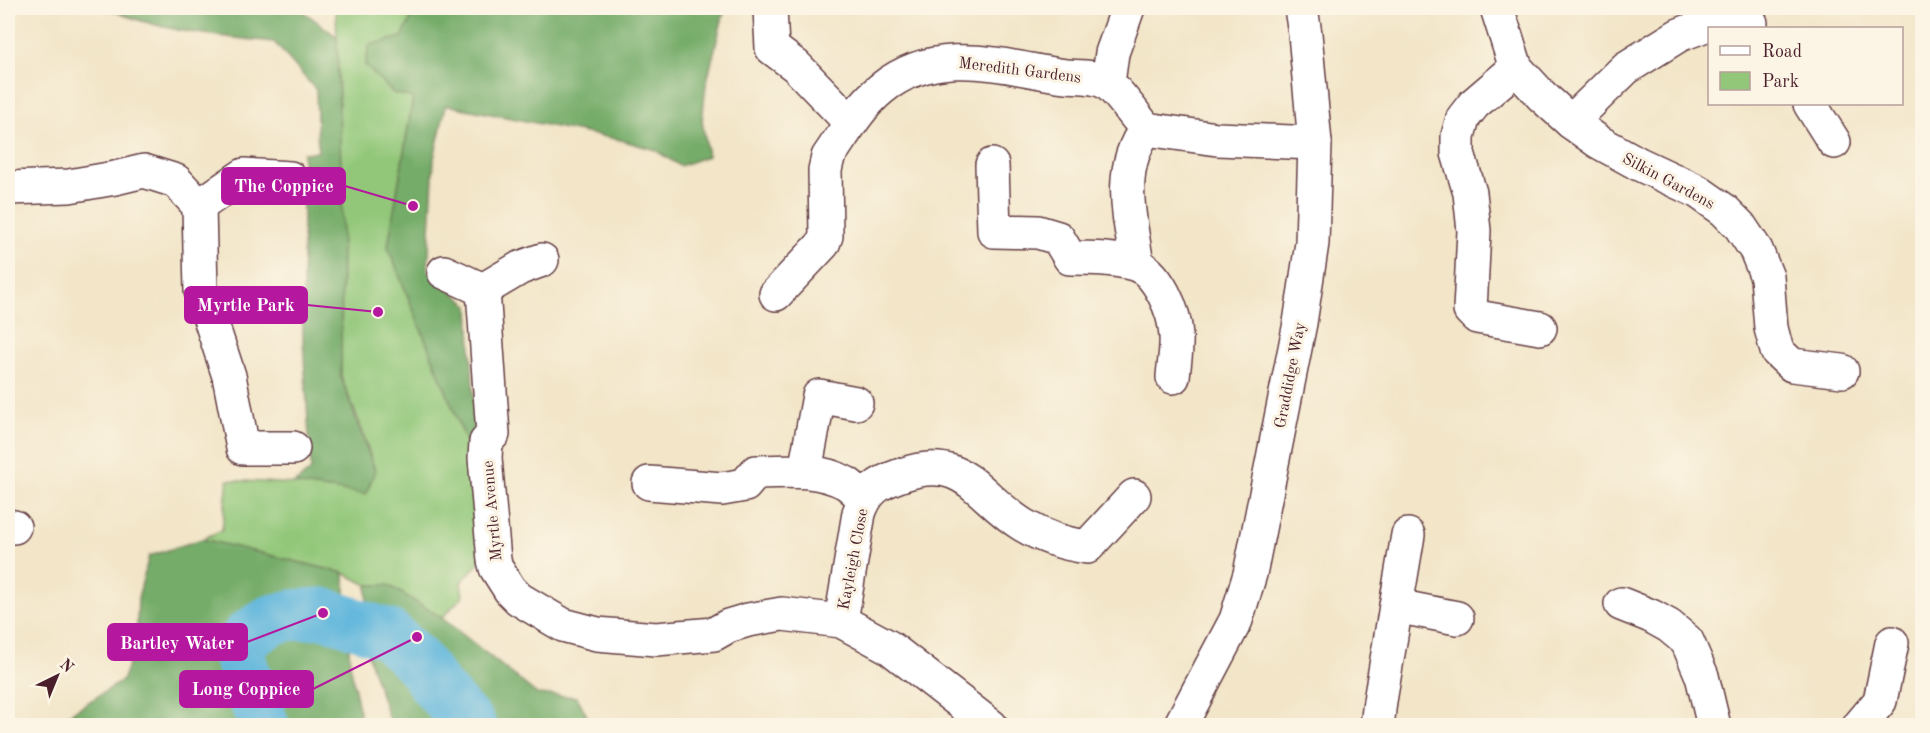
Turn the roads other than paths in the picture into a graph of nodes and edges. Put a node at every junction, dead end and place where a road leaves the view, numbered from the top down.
1 (770, 8) edge
2 (1128, 8) edge
3 (1301, 8) edge
4 (1497, 8) edge
5 (1686, 20) edge
6 (1741, 25) edge
7 (1516, 68) junction
8 (1108, 83) junction
9 (1811, 105) edge
10 (1571, 122) junction
11 (850, 123) junction
12 (1146, 129) junction
13 (1834, 142) dead end
14 (1315, 143) junction
15 (992, 165) dead end
16 (290, 178) dead end
17 (8, 188) edge
18 (198, 206) junction
19 (542, 260) dead end
20 (1137, 264) junction
21 (444, 272) dead end
22 (483, 290) junction
23 (776, 294) dead end
24 (1540, 328) dead end
25 (1842, 371) dead end
26 (1173, 377) dead end
27 (856, 403) dead end
28 (293, 448) dead end
29 (805, 471) junction
30 (649, 483) dead end
31 (1134, 496) dead end
32 (864, 499) junction
33 (1408, 535) dead end
34 (1621, 604) dead end
35 (1396, 606) junction
36 (1457, 618) dead end
37 (841, 621) junction
38 (1892, 643) dead end
39 (991, 726) edge
40 (1180, 726) edge
41 (1377, 726) edge
42 (1714, 726) edge
43 (1858, 726) edge

1 - 11 street
2 - 8 street
3 - 14 street, Graddidge Way
4 - 7 street, Silkin Gardens
5 - 6 street
5 - 10 street
7 - 10 street, Silkin Gardens
7 - 24 street
8 - 11 street, Meredith Gardens
8 - 12 street
9 - 13 street
10 - 25 street, Silkin Gardens
11 - 23 street, Meredith Gardens
12 - 14 street
12 - 20 street
14 - 40 street, Graddidge Way
15 - 20 street
16 - 18 street
17 - 18 street
18 - 28 street
19 - 22 street
20 - 26 street
21 - 22 street
22 - 37 street, Myrtle Avenue
27 - 29 street
29 - 30 street
29 - 32 street
31 - 32 street, Kayleigh Close
32 - 37 street, Kayleigh Close
33 - 35 street
34 - 42 street
35 - 36 street
35 - 41 street
37 - 39 street, Myrtle Avenue
38 - 43 street

